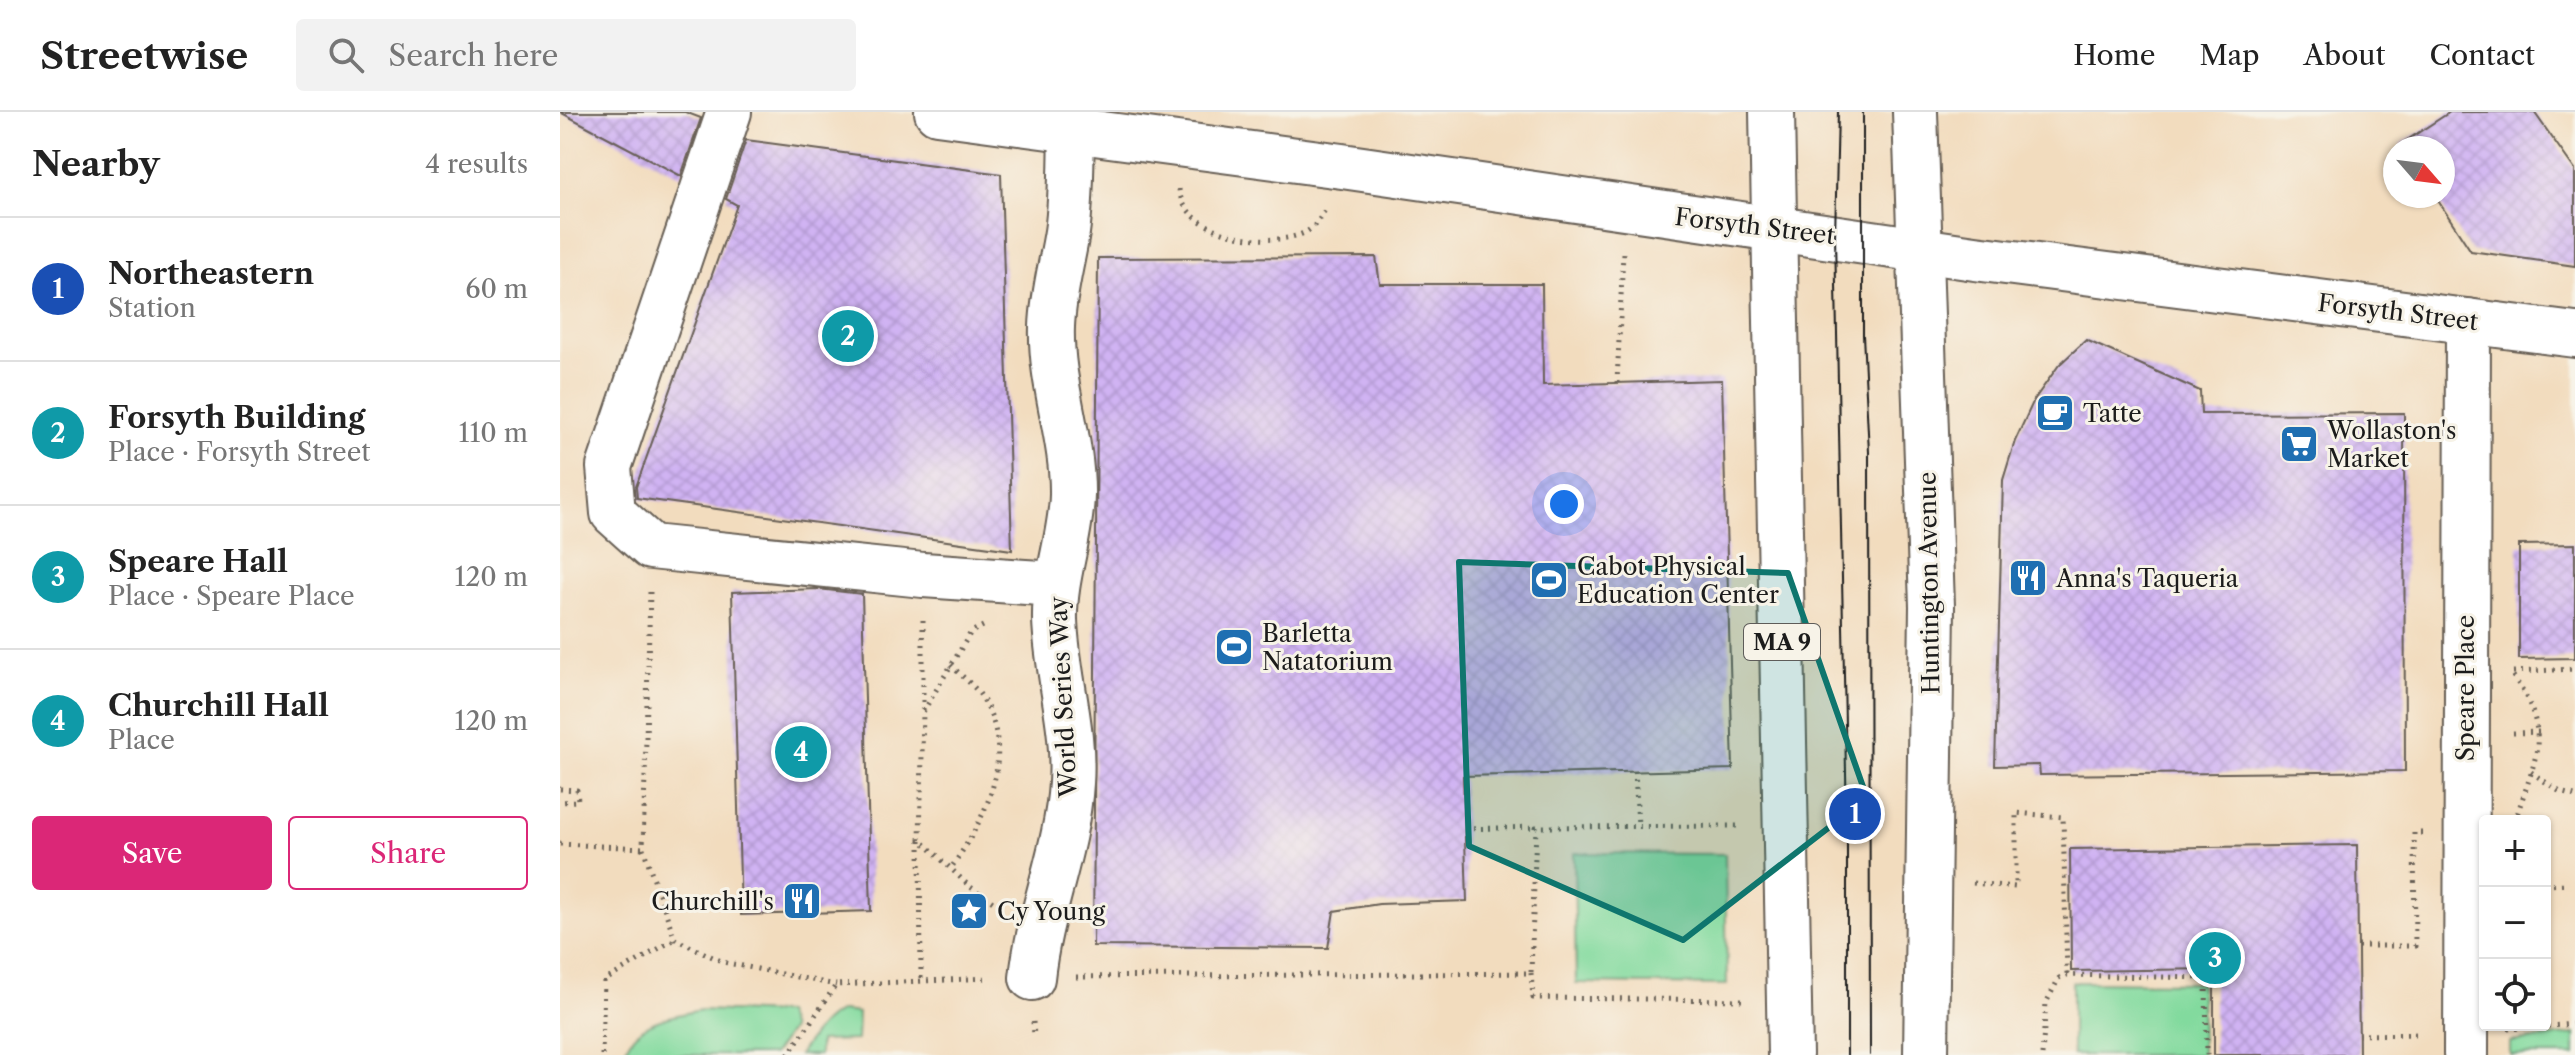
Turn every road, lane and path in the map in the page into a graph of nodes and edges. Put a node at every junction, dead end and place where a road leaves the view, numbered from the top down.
1 (729, 112) edge
2 (937, 112) edge
3 (1772, 112) edge
4 (1915, 112) edge
5 (1072, 129) junction
6 (1179, 184) dead end
7 (1328, 206) dead end
8 (1773, 229) junction
9 (1624, 246) dead end
10 (1919, 250) junction
11 (2468, 321) junction
12 (2575, 335) edge
13 (1617, 383) dead end
14 (651, 547) junction
15 (923, 575) junction
16 (1056, 584) junction
17 (995, 619) dead end
18 (2510, 656) dead end
19 (951, 665) junction
20 (2575, 669) edge
21 (2510, 672) junction
22 (923, 712) junction
23 (2540, 732) junction
24 (2510, 733) dead end
25 (1635, 771) dead end
26 (2530, 772) junction
27 (560, 789) edge
28 (2575, 796) edge
29 (560, 802) edge
30 (2517, 815) edge
31 (1638, 826) junction
32 (1750, 826) dead end
33 (1536, 827) junction
34 (1465, 829) dead end
35 (2464, 835) junction
36 (920, 839) junction
37 (560, 844) edge
38 (643, 848) junction
39 (951, 868) junction
40 (1967, 882) dead end
41 (2567, 884) dead end
42 (2551, 885) edge
43 (1037, 931) junction
44 (675, 939) junction
45 (2358, 946) dead end
46 (2205, 969) dead end
47 (1531, 973) junction
48 (2067, 975) junction
49 (1032, 978) junction
50 (2206, 978) junction
51 (921, 979) junction
52 (836, 985) junction
53 (1750, 1000) dead end
54 (2575, 1024) edge
55 (2358, 1035) dead end
56 (2466, 1044) edge
57 (602, 1055) edge
58 (788, 1055) edge
59 (1790, 1055) edge
60 (1926, 1055) edge
61 (2042, 1055) edge
62 (2207, 1055) edge

1 - 14 street
2 - 5 street, Forsyth Street
3 - 8 street, MA 9
4 - 10 street, Huntington Avenue
5 - 8 street, Forsyth Street
5 - 16 street, World Series Way
6 - 7 path
8 - 10 street, Forsyth Street
8 - 59 street, MA 9
9 - 13 path
10 - 11 street, Forsyth Street
10 - 60 street, Huntington Avenue
11 - 12 street, Forsyth Street
11 - 35 street, Speare Place
14 - 15 street
14 - 38 path
15 - 16 street
15 - 22 path
16 - 43 street, World Series Way
17 - 19 path
18 - 21 path
19 - 22 path
19 - 39 path
20 - 21 path
21 - 23 path
22 - 36 path
23 - 24 path
23 - 26 path
25 - 31 path
26 - 28 path
26 - 30 path
27 - 29 path
31 - 32 path
31 - 33 path
33 - 34 path
33 - 47 path
35 - 45 path
35 - 56 street, Speare Place
36 - 39 path
36 - 51 path
37 - 38 path
38 - 44 path
39 - 43 path
40 - 48 path
41 - 42 path
43 - 49 street, World Series Way
44 - 52 path
44 - 57 path
46 - 50 path
47 - 49 path
47 - 53 path
48 - 50 path
48 - 61 path
49 - 51 path
50 - 62 path
51 - 52 path
52 - 58 path
54 - 56 path
55 - 56 path

